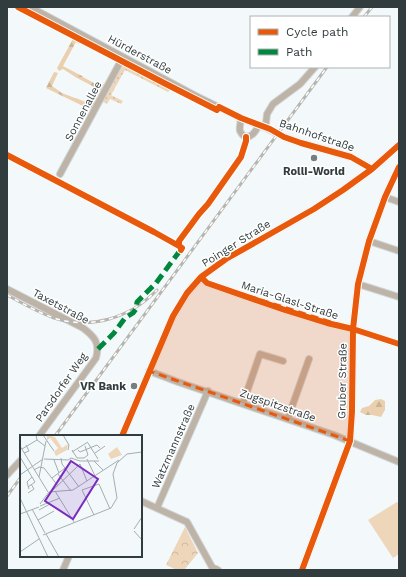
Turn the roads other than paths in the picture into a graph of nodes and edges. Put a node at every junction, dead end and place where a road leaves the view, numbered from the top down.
1 (30, 7) edge
2 (360, 7) edge
3 (353, 16) edge
4 (123, 57) junction
5 (314, 68) edge
6 (241, 118) junction
7 (259, 125) junction
8 (266, 128) junction
9 (399, 145) edge
10 (399, 167) edge
11 (372, 169) junction
12 (60, 174) dead end
13 (385, 197) junction
14 (399, 202) edge
15 (369, 241) junction
16 (399, 251) edge
17 (201, 277) junction
18 (358, 284) junction
19 (7, 288) edge
20 (399, 298) edge
21 (354, 329) junction
22 (399, 344) edge
23 (98, 349) joint
24 (309, 359) dead end
25 (283, 361) dead end
26 (149, 371) junction
27 (208, 391) junction
28 (242, 403) junction
29 (288, 418) junction
30 (40, 435) edge
31 (122, 435) edge
32 (350, 441) junction
33 (20, 461) edge
34 (399, 462) edge
35 (7, 474) edge
36 (142, 501) edge
37 (157, 508) junction
38 (69, 557) edge
39 (63, 570) edge
40 (218, 570) edge
41 (302, 570) edge

1 - 4 street, Hürderstraße
2 - 3 street
4 - 6 street, Hürderstraße
4 - 12 street, Sonnenallee
5 - 8 street
6 - 7 street, Hürderstraße
6 - 7 street
7 - 8 street, Hürderstraße
8 - 11 street, Bahnhofstraße
9 - 11 street
10 - 13 street, Gruber Straße
11 - 17 street, Poinger Straße
13 - 14 street
13 - 15 street, Gruber Straße
15 - 16 street
15 - 18 street, Gruber Straße
17 - 21 street, Maria-Glasl-Straße
17 - 26 street, Poinger Straße
18 - 20 street
18 - 21 street, Gruber Straße
19 - 23 street, Taxetstraße
21 - 22 street, Maria-Glasl-Straße
21 - 32 street, Gruber Straße
23 - 30 street, Parsdorfer Weg
24 - 29 street
25 - 28 street
26 - 27 street, Zugspitzstraße
26 - 31 street, Poinger Straße
27 - 28 street, Zugspitzstraße
27 - 37 street, Watzmannstraße
28 - 29 street, Zugspitzstraße
29 - 32 street, Zugspitzstraße
32 - 34 street, Zugspitzstraße
32 - 41 street, Gruber Straße
33 - 35 street
36 - 37 street
37 - 40 street
38 - 39 street

